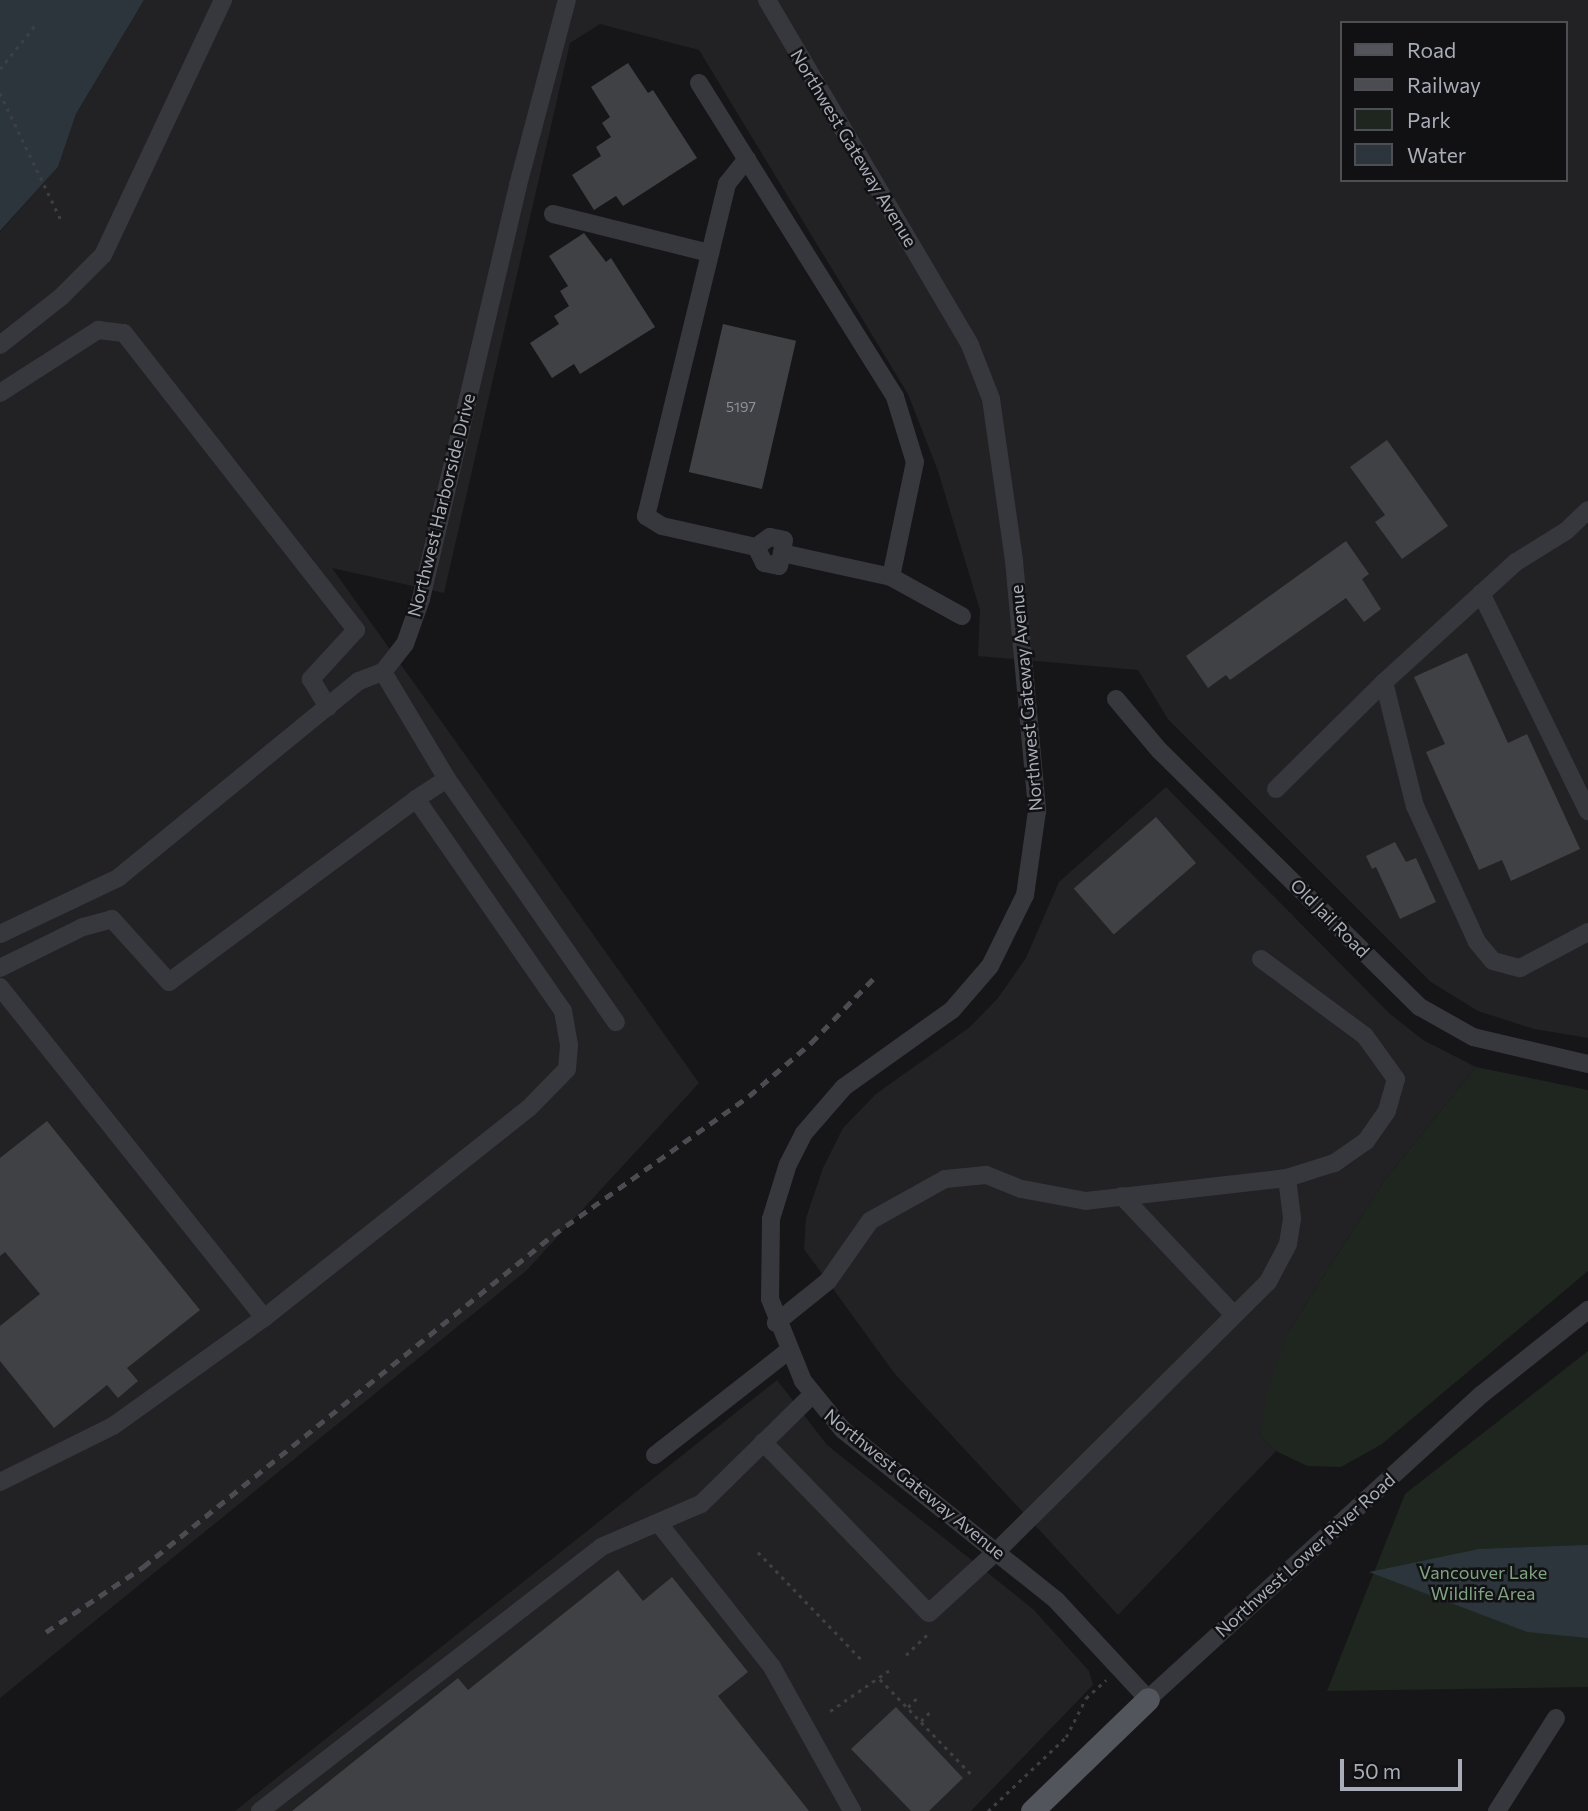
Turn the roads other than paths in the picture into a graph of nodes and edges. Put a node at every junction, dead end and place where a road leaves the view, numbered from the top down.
1 (223, 0) edge
2 (567, 0) edge
3 (767, 0) edge
4 (699, 83) dead end
5 (747, 159) junction
6 (553, 214) dead end
7 (710, 253) junction
8 (0, 345) edge
9 (0, 393) edge
10 (1588, 510) edge
11 (891, 578) junction
12 (1481, 593) junction
13 (962, 616) dead end
14 (383, 672) junction
15 (1384, 682) junction
16 (1116, 699) dead end
17 (328, 707) junction
18 (447, 779) junction
19 (1276, 789) dead end
20 (416, 799) junction
21 (1588, 811) edge
22 (1588, 932) edge
23 (0, 934) edge
24 (1261, 960) dead end
25 (0, 968) edge
26 (0, 987) edge
27 (616, 1022) dead end
28 (1588, 1064) edge
29 (1287, 1178) junction
30 (1122, 1196) junction
31 (1588, 1310) edge
32 (1234, 1315) junction
33 (264, 1318) junction
34 (776, 1323) junction
35 (788, 1351) junction
36 (811, 1395) junction
37 (763, 1442) junction
38 (655, 1455) dead end
39 (0, 1482) edge
40 (660, 1525) junction
41 (997, 1551) junction
42 (1148, 1699) junction
43 (1556, 1718) dead end
44 (260, 1811) edge
45 (852, 1811) edge
46 (1031, 1811) edge
47 (1497, 1811) edge

1 - 8 street
2 - 14 street, Northwest Harborside Drive
3 - 34 street, Northwest Gateway Avenue
4 - 5 street
5 - 7 street
5 - 11 street
6 - 7 street
7 - 11 street
9 - 17 street
10 - 12 street
11 - 13 street
12 - 15 street
12 - 21 street
14 - 17 street, Northwest Harborside Drive
14 - 18 street
15 - 19 street
15 - 22 street
16 - 28 street, Old Jail Road
17 - 23 street, Northwest Harborside Drive
18 - 20 street
18 - 27 street
20 - 25 street
20 - 33 street
24 - 29 street
26 - 33 street
29 - 30 street
29 - 32 street
30 - 32 street
30 - 34 street
31 - 42 street, Northwest Lower River Road
32 - 41 street
33 - 39 street
34 - 35 street, Northwest Gateway Avenue
35 - 36 street, Northwest Gateway Avenue
35 - 38 street
36 - 37 street
36 - 41 street, Northwest Gateway Avenue
37 - 40 street
37 - 41 street
40 - 44 street
40 - 45 street
41 - 42 street, Northwest Gateway Avenue
42 - 46 main road, Northwest Lower River Road
43 - 47 street

